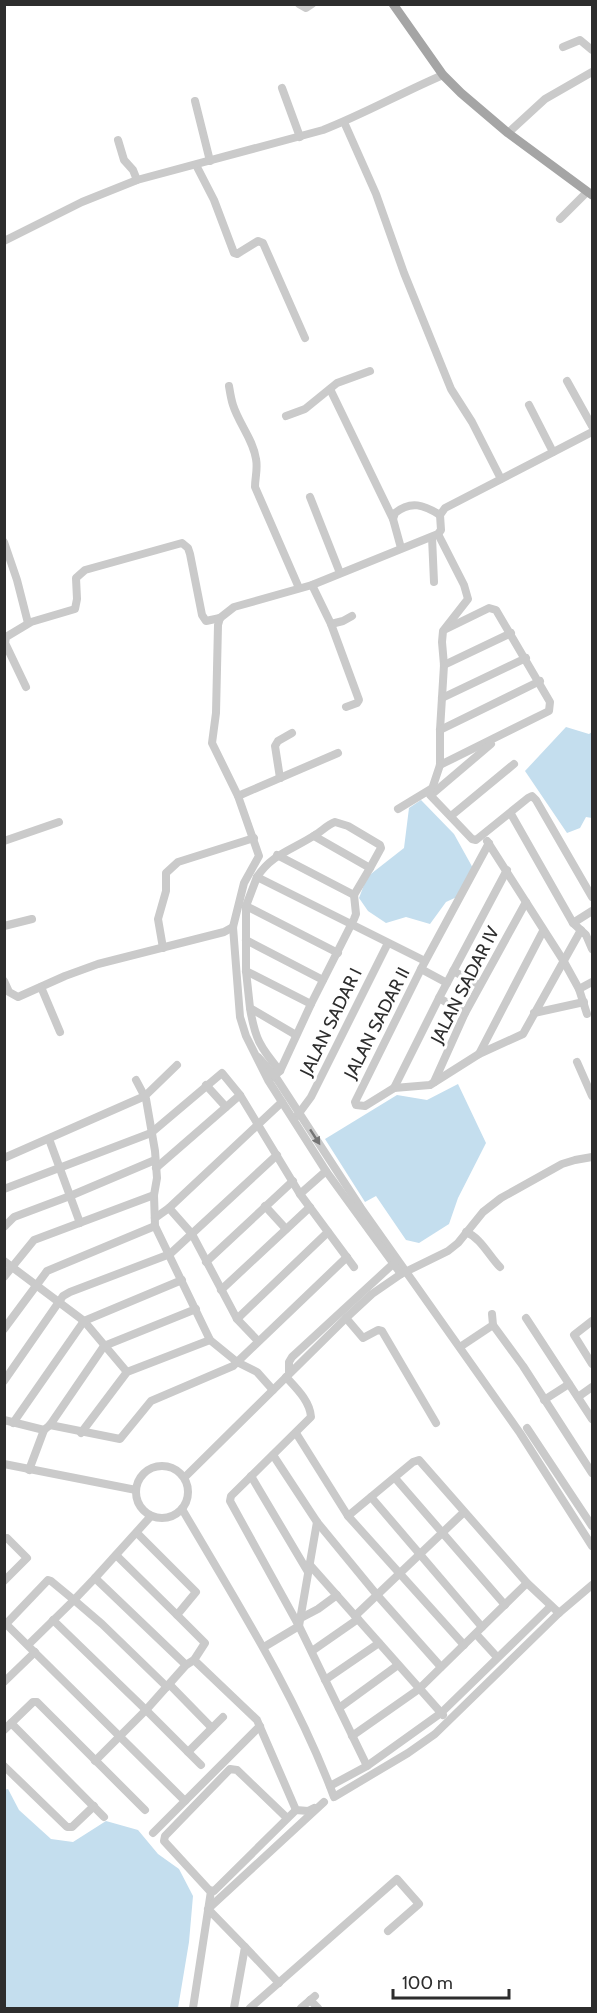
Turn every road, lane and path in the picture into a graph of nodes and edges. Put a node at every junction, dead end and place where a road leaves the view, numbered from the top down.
1 (300, 4) edge
2 (312, 4) edge
3 (393, 4) edge
4 (564, 47) dead end
5 (592, 50) edge
6 (592, 72) edge
7 (443, 75) junction
8 (282, 88) dead end
9 (195, 101) dead end
10 (344, 122) junction
11 (508, 133) junction
12 (300, 136) junction
13 (118, 140) dead end
14 (210, 161) junction
15 (196, 165) junction
16 (136, 180) junction
17 (590, 193) edge
18 (560, 219) dead end
19 (4, 241) edge
20 (304, 338) dead end
21 (370, 372) dead end
22 (567, 381) dead end
23 (229, 386) dead end
24 (330, 389) junction
25 (529, 405) dead end
26 (286, 416) dead end
27 (592, 426) edge
28 (592, 432) edge
29 (553, 452) junction
30 (501, 479) junction
31 (310, 497) dead end
32 (440, 514) junction
33 (393, 519) junction
34 (435, 536) junction
35 (4, 542) edge
36 (401, 548) junction
37 (8, 563) edge
38 (340, 573) junction
39 (434, 582) dead end
40 (312, 585) junction
41 (299, 588) junction
42 (352, 616) dead end
43 (220, 618) junction
44 (28, 623) junction
45 (331, 624) junction
46 (443, 631) junction
47 (511, 633) junction
48 (526, 658) junction
49 (444, 665) junction
50 (540, 681) junction
51 (26, 687) dead end
52 (442, 698) junction
53 (346, 707) dead end
54 (440, 730) junction
55 (292, 734) dead end
56 (500, 736) junction
57 (338, 753) dead end
58 (514, 764) dead end
59 (440, 765) junction
60 (280, 778) junction
61 (431, 793) junction
62 (238, 796) junction
63 (398, 809) dead end
64 (510, 814) junction
65 (452, 816) junction
66 (59, 822) dead end
67 (314, 836) junction
68 (254, 838) junction
69 (478, 840) junction
70 (4, 841) edge
71 (489, 843) junction
72 (277, 855) junction
73 (370, 868) junction
74 (507, 870) junction
75 (257, 877) junction
76 (354, 895) junction
77 (592, 897) edge
78 (526, 902) junction
79 (246, 906) junction
80 (592, 911) edge
81 (32, 920) dead end
82 (573, 923) junction
83 (351, 925) junction
84 (4, 926) edge
85 (233, 927) junction
86 (581, 930) junction
87 (543, 931) junction
88 (246, 940) junction
89 (388, 943) junction
90 (163, 948) junction
91 (592, 949) edge
92 (338, 953) junction
93 (563, 960) junction
94 (425, 961) junction
95 (421, 969) junction
96 (246, 971) junction
97 (453, 972) junction
98 (323, 980) junction
99 (4, 981) edge
100 (592, 982) edge
101 (447, 984) junction
102 (480, 985) junction
103 (41, 987) junction
104 (579, 989) junction
105 (439, 999) junction
106 (584, 1002) junction
107 (311, 1004) junction
108 (250, 1008) junction
109 (465, 1013) junction
110 (534, 1013) junction
111 (587, 1014) dead end
112 (60, 1032) dead end
113 (296, 1035) junction
114 (479, 1053) junction
115 (577, 1062) dead end
116 (177, 1065) dead end
117 (274, 1076) junction
118 (136, 1080) dead end
119 (433, 1083) junction
120 (206, 1085) junction
121 (394, 1088) junction
122 (240, 1095) junction
123 (145, 1096) junction
124 (592, 1096) edge
125 (282, 1102) junction
126 (226, 1107) junction
127 (297, 1116) junction
128 (259, 1125) junction
129 (151, 1133) junction
130 (49, 1139) junction
131 (277, 1155) junction
132 (592, 1157) edge
133 (4, 1158) edge
134 (156, 1164) junction
135 (59, 1169) junction
136 (326, 1171) junction
137 (293, 1181) junction
138 (4, 1190) edge
139 (300, 1194) junction
140 (154, 1195) junction
141 (70, 1196) junction
142 (265, 1206) junction
143 (310, 1207) junction
144 (169, 1208) junction
145 (358, 1210) junction
146 (155, 1222) junction
147 (80, 1223) junction
148 (4, 1227) edge
149 (286, 1229) junction
150 (328, 1232) junction
151 (466, 1232) junction
152 (192, 1234) junction
153 (170, 1254) junction
154 (347, 1257) junction
155 (4, 1261) edge
156 (206, 1262) junction
157 (393, 1264) junction
158 (12, 1266) junction
159 (354, 1267) dead end
160 (500, 1267) dead end
161 (404, 1273) junction
162 (4, 1277) edge
163 (182, 1281) junction
164 (36, 1284) junction
165 (221, 1290) junction
166 (60, 1302) junction
167 (196, 1309) junction
168 (492, 1314) dead end
169 (526, 1317) dead end
170 (346, 1318) junction
171 (237, 1319) junction
172 (84, 1321) junction
173 (592, 1321) edge
174 (493, 1325) junction
175 (4, 1329) edge
176 (210, 1340) junction
177 (258, 1341) junction
178 (104, 1346) junction
179 (460, 1347) junction
180 (237, 1362) junction
181 (592, 1362) edge
182 (127, 1372) junction
183 (287, 1375) junction
184 (4, 1381) edge
185 (569, 1384) junction
186 (592, 1387) edge
187 (273, 1390) junction
188 (578, 1397) junction
189 (544, 1400) junction
190 (592, 1419) edge
191 (9, 1421) edge
192 (436, 1423) dead end
193 (47, 1428) junction
194 (527, 1428) dead end
195 (81, 1432) junction
196 (296, 1433) junction
197 (273, 1455) junction
198 (4, 1464) edge
199 (29, 1470) junction
200 (592, 1473) edge
201 (251, 1476) junction
202 (184, 1477) junction
203 (395, 1478) junction
204 (136, 1490) junction
205 (371, 1497) junction
206 (182, 1509) junction
207 (464, 1513) junction
208 (152, 1516) junction
209 (348, 1516) junction
210 (317, 1522) junction
211 (592, 1526) edge
212 (136, 1533) junction
213 (443, 1533) junction
214 (4, 1539) edge
215 (592, 1546) edge
216 (420, 1554) junction
217 (117, 1555) junction
218 (308, 1568) junction
219 (399, 1574) junction
220 (95, 1578) junction
221 (4, 1581) edge
222 (527, 1583) junction
223 (592, 1585) edge
224 (337, 1595) junction
225 (377, 1595) junction
226 (74, 1600) junction
227 (505, 1605) junction
228 (551, 1606) junction
229 (559, 1613) junction
230 (177, 1615) junction
231 (356, 1617) junction
232 (54, 1620) junction
233 (299, 1622) junction
234 (5, 1625) edge
235 (482, 1627) junction
236 (476, 1634) junction
237 (379, 1643) junction
238 (28, 1645) junction
239 (464, 1645) junction
240 (264, 1647) junction
241 (312, 1651) junction
242 (35, 1652) junction
243 (497, 1657) junction
244 (190, 1662) junction
245 (398, 1665) junction
246 (441, 1667) junction
247 (326, 1680) junction
248 (4, 1682) edge
249 (168, 1686) junction
250 (418, 1689) junction
251 (339, 1708) junction
252 (146, 1710) junction
253 (441, 1713) junction
254 (223, 1716) dead end
255 (448, 1720) junction
256 (11, 1723) junction
257 (260, 1726) junction
258 (212, 1728) junction
259 (4, 1730) edge
260 (120, 1736) junction
261 (352, 1736) junction
262 (188, 1752) junction
263 (95, 1761) junction
264 (201, 1765) dead end
265 (4, 1766) edge
266 (367, 1766) junction
267 (330, 1786) junction
268 (334, 1797) junction
269 (185, 1801) junction
270 (324, 1803) junction
271 (93, 1806) junction
272 (145, 1810) dead end
273 (296, 1810) junction
274 (104, 1817) dead end
275 (287, 1818) junction
276 (153, 1833) dead end
277 (211, 1891) junction
278 (208, 1909) junction
279 (388, 1931) dead end
280 (245, 1947) junction
281 (279, 1983) junction
282 (193, 2008) edge
283 (234, 2008) edge
284 (250, 2008) edge
285 (301, 2008) edge
286 (318, 2008) edge

1 - 2 street
3 - 7 main road
4 - 5 street
6 - 11 street
7 - 10 street
7 - 11 main road
8 - 12 street
9 - 14 street
10 - 12 street
10 - 30 street
11 - 17 main road
12 - 14 street
13 - 16 street
14 - 15 street
15 - 16 street
15 - 20 street
16 - 19 street
17 - 18 street
21 - 24 street
22 - 27 street
23 - 41 street
24 - 26 street
24 - 33 street
25 - 29 street
28 - 29 street
29 - 30 street
30 - 32 street
31 - 38 street
32 - 33 street
32 - 34 street
33 - 36 street
34 - 36 street
34 - 39 street
34 - 46 street
35 - 37 street
36 - 38 street
37 - 44 street
38 - 40 street
40 - 41 street
40 - 45 street
41 - 43 street
42 - 45 street
43 - 44 street
43 - 62 street
44 - 51 street
45 - 53 street
46 - 47 street
46 - 49 street
47 - 48 street
47 - 49 street
48 - 50 street
48 - 52 street
49 - 52 street
50 - 54 street
50 - 56 street
52 - 54 street
54 - 59 street
55 - 60 street
56 - 59 street
56 - 61 street
57 - 60 street
58 - 65 street
59 - 61 street
60 - 62 street
61 - 63 street
61 - 65 street
62 - 68 street
64 - 69 street
64 - 77 street
64 - 82 street
65 - 69 street
66 - 70 street
67 - 72 street
67 - 73 street
67 - 73 street
68 - 85 street
68 - 90 street
69 - 71 street
71 - 74 street
71 - 94 street, JALAN SADAR II
72 - 75 street
72 - 76 street
73 - 76 street
74 - 78 street
74 - 97 street
75 - 79 street
75 - 83 street
76 - 83 street
78 - 87 street
78 - 102 street, JALAN SADAR IV
79 - 88 street
79 - 92 street
80 - 82 street
81 - 84 street
82 - 86 street
83 - 89 street
83 - 92 street
85 - 90 street
85 - 117 street
86 - 91 street
86 - 93 street, JALAN SADAR II
87 - 93 street
87 - 114 street
88 - 96 street
88 - 98 street
89 - 94 street
89 - 127 street, JALAN SADAR I
90 - 103 street
92 - 98 street
93 - 104 street
93 - 110 street, JALAN SADAR II
94 - 95 street, JALAN SADAR II
95 - 101 street
95 - 121 street, JALAN SADAR II
96 - 107 street
96 - 108 street
97 - 101 street
97 - 102 street
98 - 107 street
99 - 103 street
100 - 104 street
101 - 105 street
102 - 109 street, JALAN SADAR IV
103 - 112 street
104 - 106 street
105 - 109 street
105 - 121 street
106 - 110 street
106 - 111 street
107 - 113 street
108 - 113 street
108 - 117 street
109 - 119 street, JALAN SADAR IV
110 - 114 street, JALAN SADAR II
113 - 117 street
114 - 119 street, JALAN SADAR II
115 - 124 street
116 - 123 street
117 - 125 street
117 - 127 street
118 - 123 street
119 - 121 street, JALAN SADAR II
120 - 122 street
120 - 126 street
120 - 129 street
122 - 126 street
122 - 128 street
123 - 129 street
123 - 130 street
125 - 127 street
125 - 128 street
126 - 134 street
127 - 136 street
127 -> 145 street
128 - 131 street
128 - 144 street
129 - 134 street
129 - 135 street
130 - 133 street
130 - 135 street
131 - 137 street
131 - 152 street
132 - 151 street
134 - 140 street
134 - 141 street
135 - 138 street
135 - 141 street
136 - 139 street
136 - 145 street
137 - 139 street
137 - 142 street
139 - 143 street
140 - 146 street
140 - 147 street
141 - 147 street
141 - 148 street
142 - 149 street
142 - 156 street
143 - 149 street
143 - 150 street
144 - 146 street
144 - 152 street
145 - 157 street
145 - 161 street
146 - 153 street
146 - 164 street
147 - 158 street
149 - 165 street
150 - 154 street
150 - 171 street
151 - 160 street
151 - 161 street
152 - 153 street
152 - 156 street
153 - 163 street
153 - 166 street
154 - 159 street
154 - 177 street
155 - 158 street
156 - 165 street
157 - 161 street
157 - 183 street
158 - 162 street
158 - 164 street
161 - 170 street
161 - 179 street
163 - 167 street
163 - 172 street
164 - 166 street
164 - 175 street
165 - 171 street
166 - 172 street
166 - 184 street
167 - 176 street
167 - 178 street
168 - 174 street
169 - 185 street
170 - 183 street
170 - 192 street
171 - 177 street
172 - 178 street
172 - 191 street
173 - 181 street
174 - 179 street
174 - 189 street
176 - 180 street
176 - 182 street
177 - 180 street
178 - 182 street
178 - 193 street
179 - 215 street
180 - 187 street
180 - 195 street
182 - 195 street
183 - 187 street
183 - 196 street
185 - 188 street
185 - 189 street
186 - 188 street
187 - 202 street
188 - 190 street
189 - 200 street
191 - 193 street
193 - 195 street
193 - 199 street
194 - 211 street
196 - 197 street
196 - 209 street
197 - 201 street
197 - 210 street
198 - 199 street
199 - 204 street
201 - 218 street
201 - 233 street
202 - 204 street
202 - 206 street
203 - 205 street
203 - 207 street
203 - 213 street
204 - 208 street
205 - 209 street
205 - 216 street
206 - 208 street
206 - 240 street
207 - 213 street
207 - 222 street
208 - 212 street
209 - 219 street
210 - 218 street
210 - 225 street
212 - 217 street
212 - 230 street
213 - 216 street
213 - 227 street
214 - 221 street
216 - 219 street
216 - 235 street
217 - 220 street
217 - 230 street
218 - 224 street
218 - 233 street
219 - 225 street
219 - 239 street
220 - 226 street
220 - 244 street
222 - 227 street
222 - 228 street
223 - 229 street
224 - 231 street
224 - 233 street
225 - 231 street
225 - 246 street
226 - 232 street
226 - 234 street
226 - 249 street
227 - 235 street
228 - 229 street
228 - 243 street
229 - 255 street
230 - 244 street
231 - 237 street
231 - 241 street
232 - 238 street
232 - 252 street
233 - 240 street
233 - 241 street
234 - 238 street
235 - 236 street
236 - 239 street
236 - 243 street
237 - 245 street
237 - 247 street
238 - 242 street
239 - 246 street
240 - 267 street
241 - 247 street
242 - 248 street
242 - 260 street
243 - 253 street
244 - 249 street
244 - 257 street
245 - 250 street
245 - 251 street
246 - 250 street
247 - 251 street
249 - 252 street
249 - 258 street
250 - 253 street
250 - 261 street
251 - 261 street
252 - 260 street
252 - 262 street
253 - 255 street
253 - 266 street
254 - 258 street
255 - 268 street
256 - 259 street
256 - 263 street
256 - 271 street
257 - 269 street
257 - 273 street
258 - 262 street
260 - 263 street
260 - 269 street
261 - 266 street
262 - 264 street
263 - 272 street
265 - 271 street
266 - 267 street
267 - 268 street
268 - 270 street
269 - 276 street
270 - 273 street
270 - 278 street
271 - 274 street
273 - 275 street
275 - 277 street
275 - 277 street
277 - 278 street
278 - 280 street
278 - 282 street
279 - 281 street
280 - 281 street
280 - 283 street
281 - 284 street
285 - 286 street

